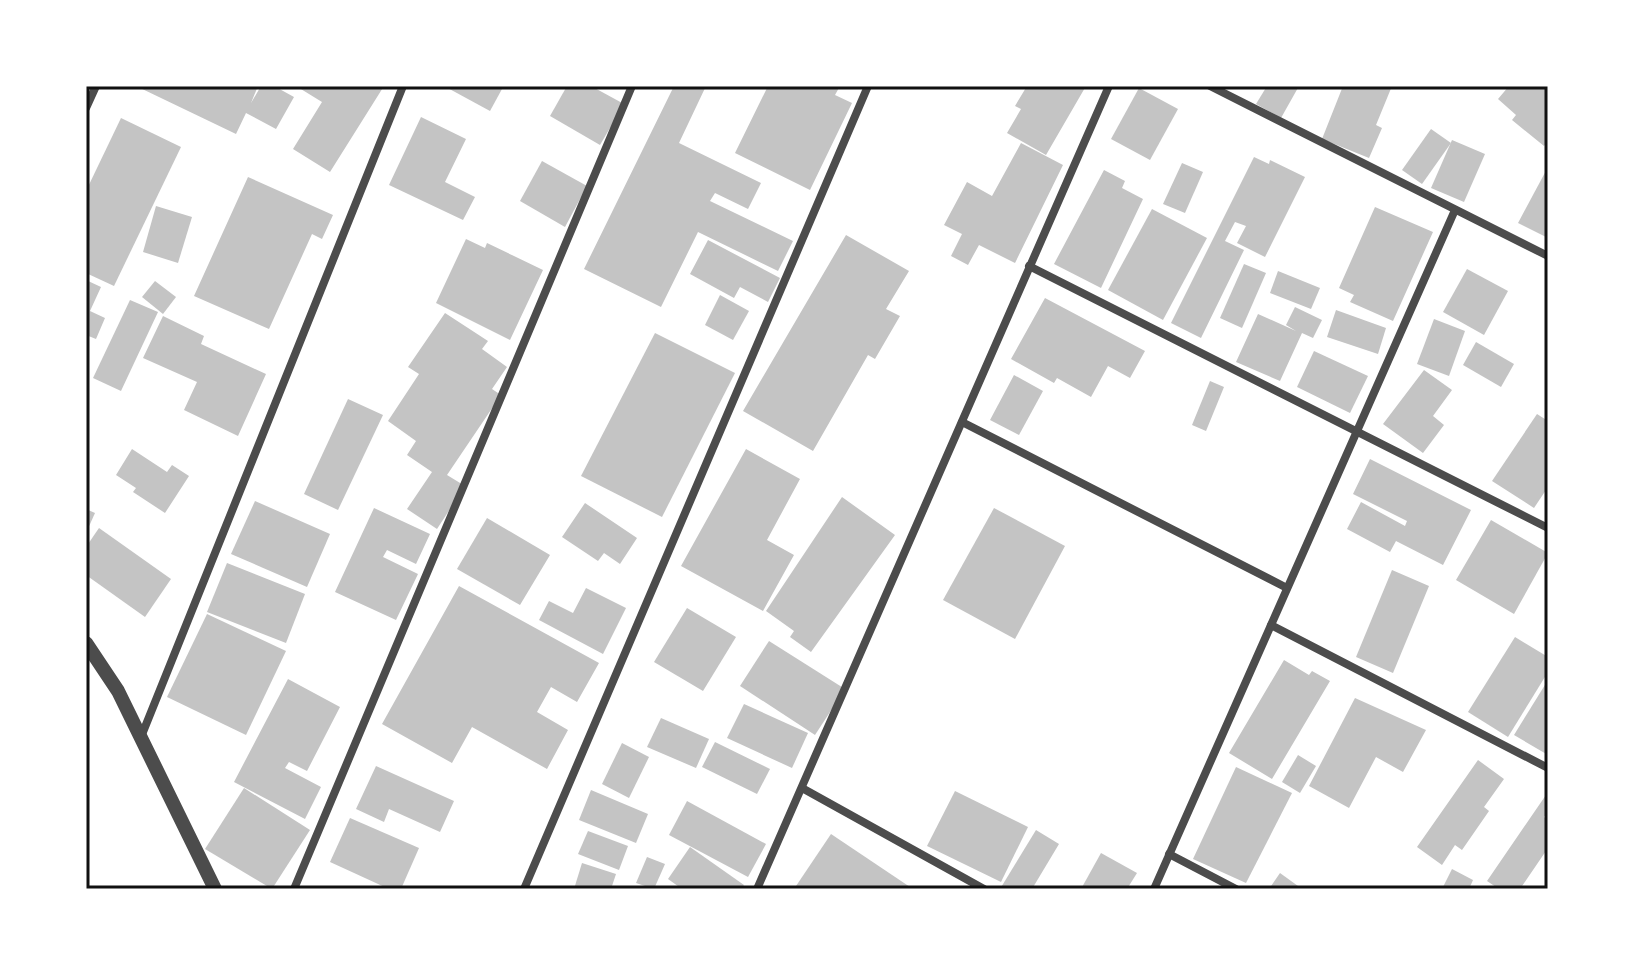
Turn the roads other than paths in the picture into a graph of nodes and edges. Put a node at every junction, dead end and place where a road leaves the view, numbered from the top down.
1 (96, 86) edge
2 (403, 86) edge
3 (632, 86) edge
4 (868, 86) edge
5 (1109, 86) edge
6 (1210, 86) edge
7 (86, 108) edge
8 (1455, 210) junction
9 (1548, 256) edge
10 (1029, 266) junction
11 (962, 422) junction
12 (1356, 429) junction
13 (1548, 528) edge
14 (1287, 588) junction
15 (1271, 625) junction
16 (86, 643) edge
17 (140, 737) junction
18 (1548, 768) edge
19 (802, 788) junction
20 (1169, 854) junction
21 (215, 889) edge
22 (294, 889) edge
23 (524, 889) edge
24 (757, 889) edge
25 (984, 889) edge
26 (1154, 889) edge
27 (1236, 889) edge

1 - 7 street
2 - 17 street
3 - 22 street
4 - 23 street
5 - 10 street
6 - 8 street
8 - 9 street
8 - 12 street
10 - 11 street
10 - 12 street
11 - 14 street
11 - 19 street
12 - 13 street
12 - 14 street
14 - 15 street
15 - 18 street
15 - 20 street
16 - 17 street
17 - 21 street
19 - 24 street
19 - 25 street
20 - 26 street
20 - 27 street

